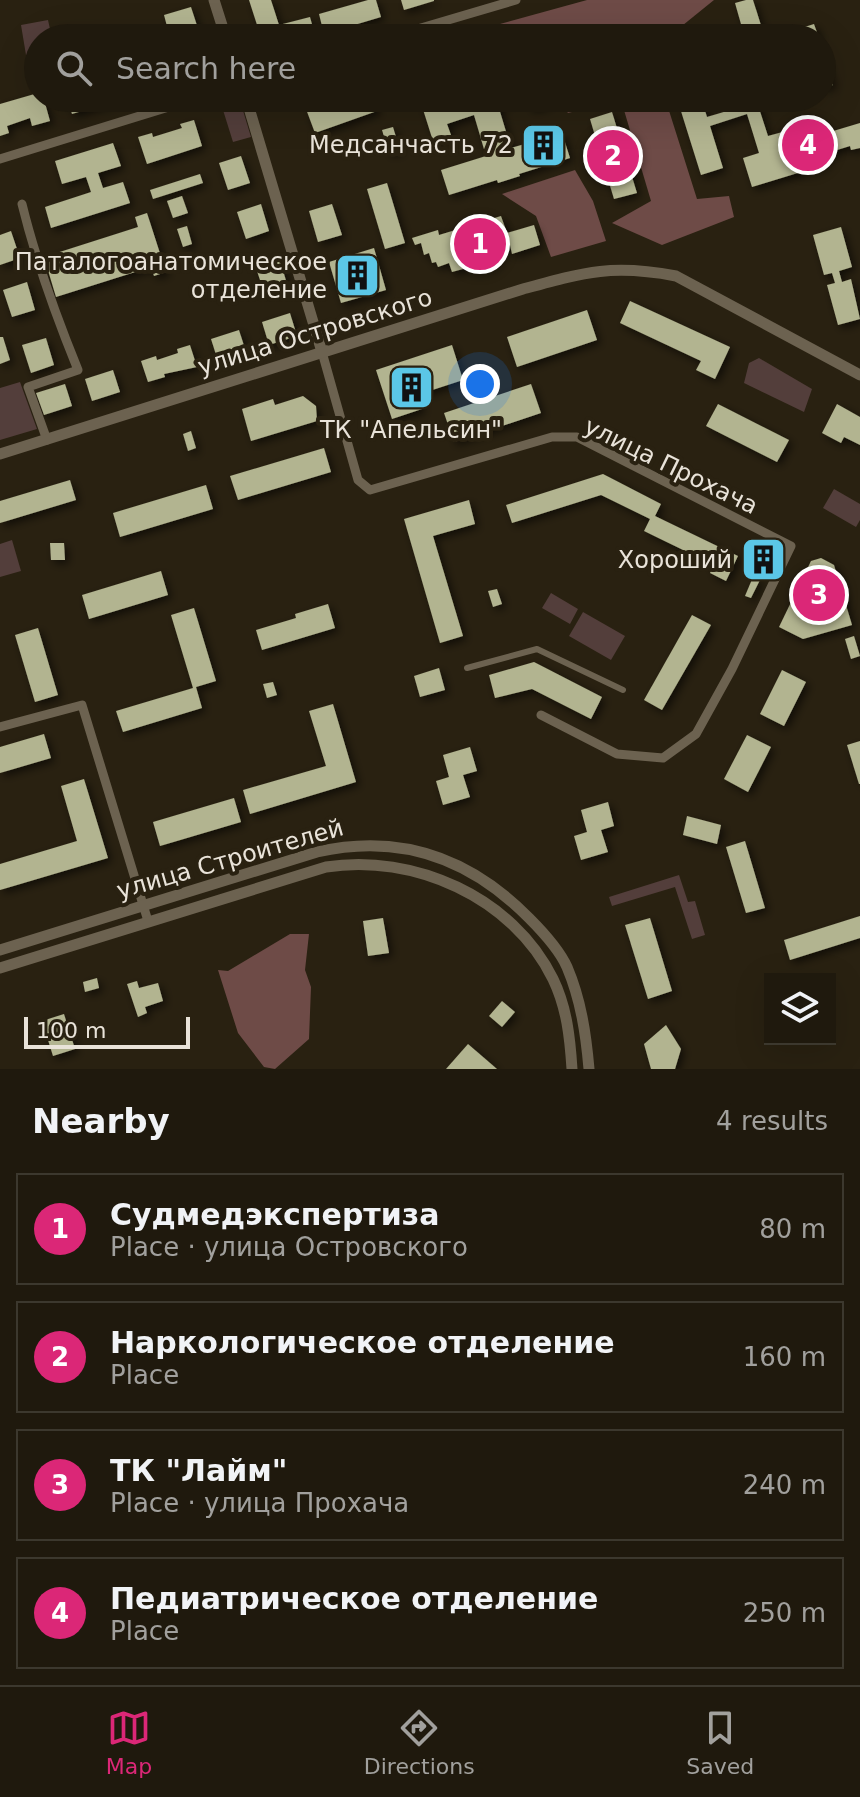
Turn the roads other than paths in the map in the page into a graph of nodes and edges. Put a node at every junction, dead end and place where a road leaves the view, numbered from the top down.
1 (214, 0) edge
2 (516, 0) edge
3 (222, 24) edge
4 (435, 24) edge
5 (153, 112) edge
6 (250, 112) edge
7 (0, 159) edge
8 (22, 204) dead end
9 (322, 352) junction
10 (860, 375) edge
11 (47, 440) junction
12 (0, 454) edge
13 (467, 668) dead end
14 (623, 690) dead end
15 (541, 715) dead end
16 (0, 727) edge
17 (142, 905) junction
18 (148, 921) junction
19 (0, 950) edge
20 (0, 968) edge
21 (585, 1025) junction
22 (569, 1026) junction
23 (572, 1069) edge
24 (589, 1069) edge

1 - 3 street
2 - 4 street
5 - 7 street
6 - 9 street
8 - 11 street
9 - 10 street, улица Островского
9 - 11 street, улица Островского
9 - 15 street, улица Прохача
11 - 12 street, улица Островского
13 - 14 street
16 - 17 street
17 - 18 street
17 - 19 street, улица Строителей
17 - 21 street, улица Строителей
18 - 20 street, улица Строителей
18 - 22 street, улица Строителей
21 - 22 street
21 - 24 street, улица Строителей
22 - 23 street, улица Строителей

